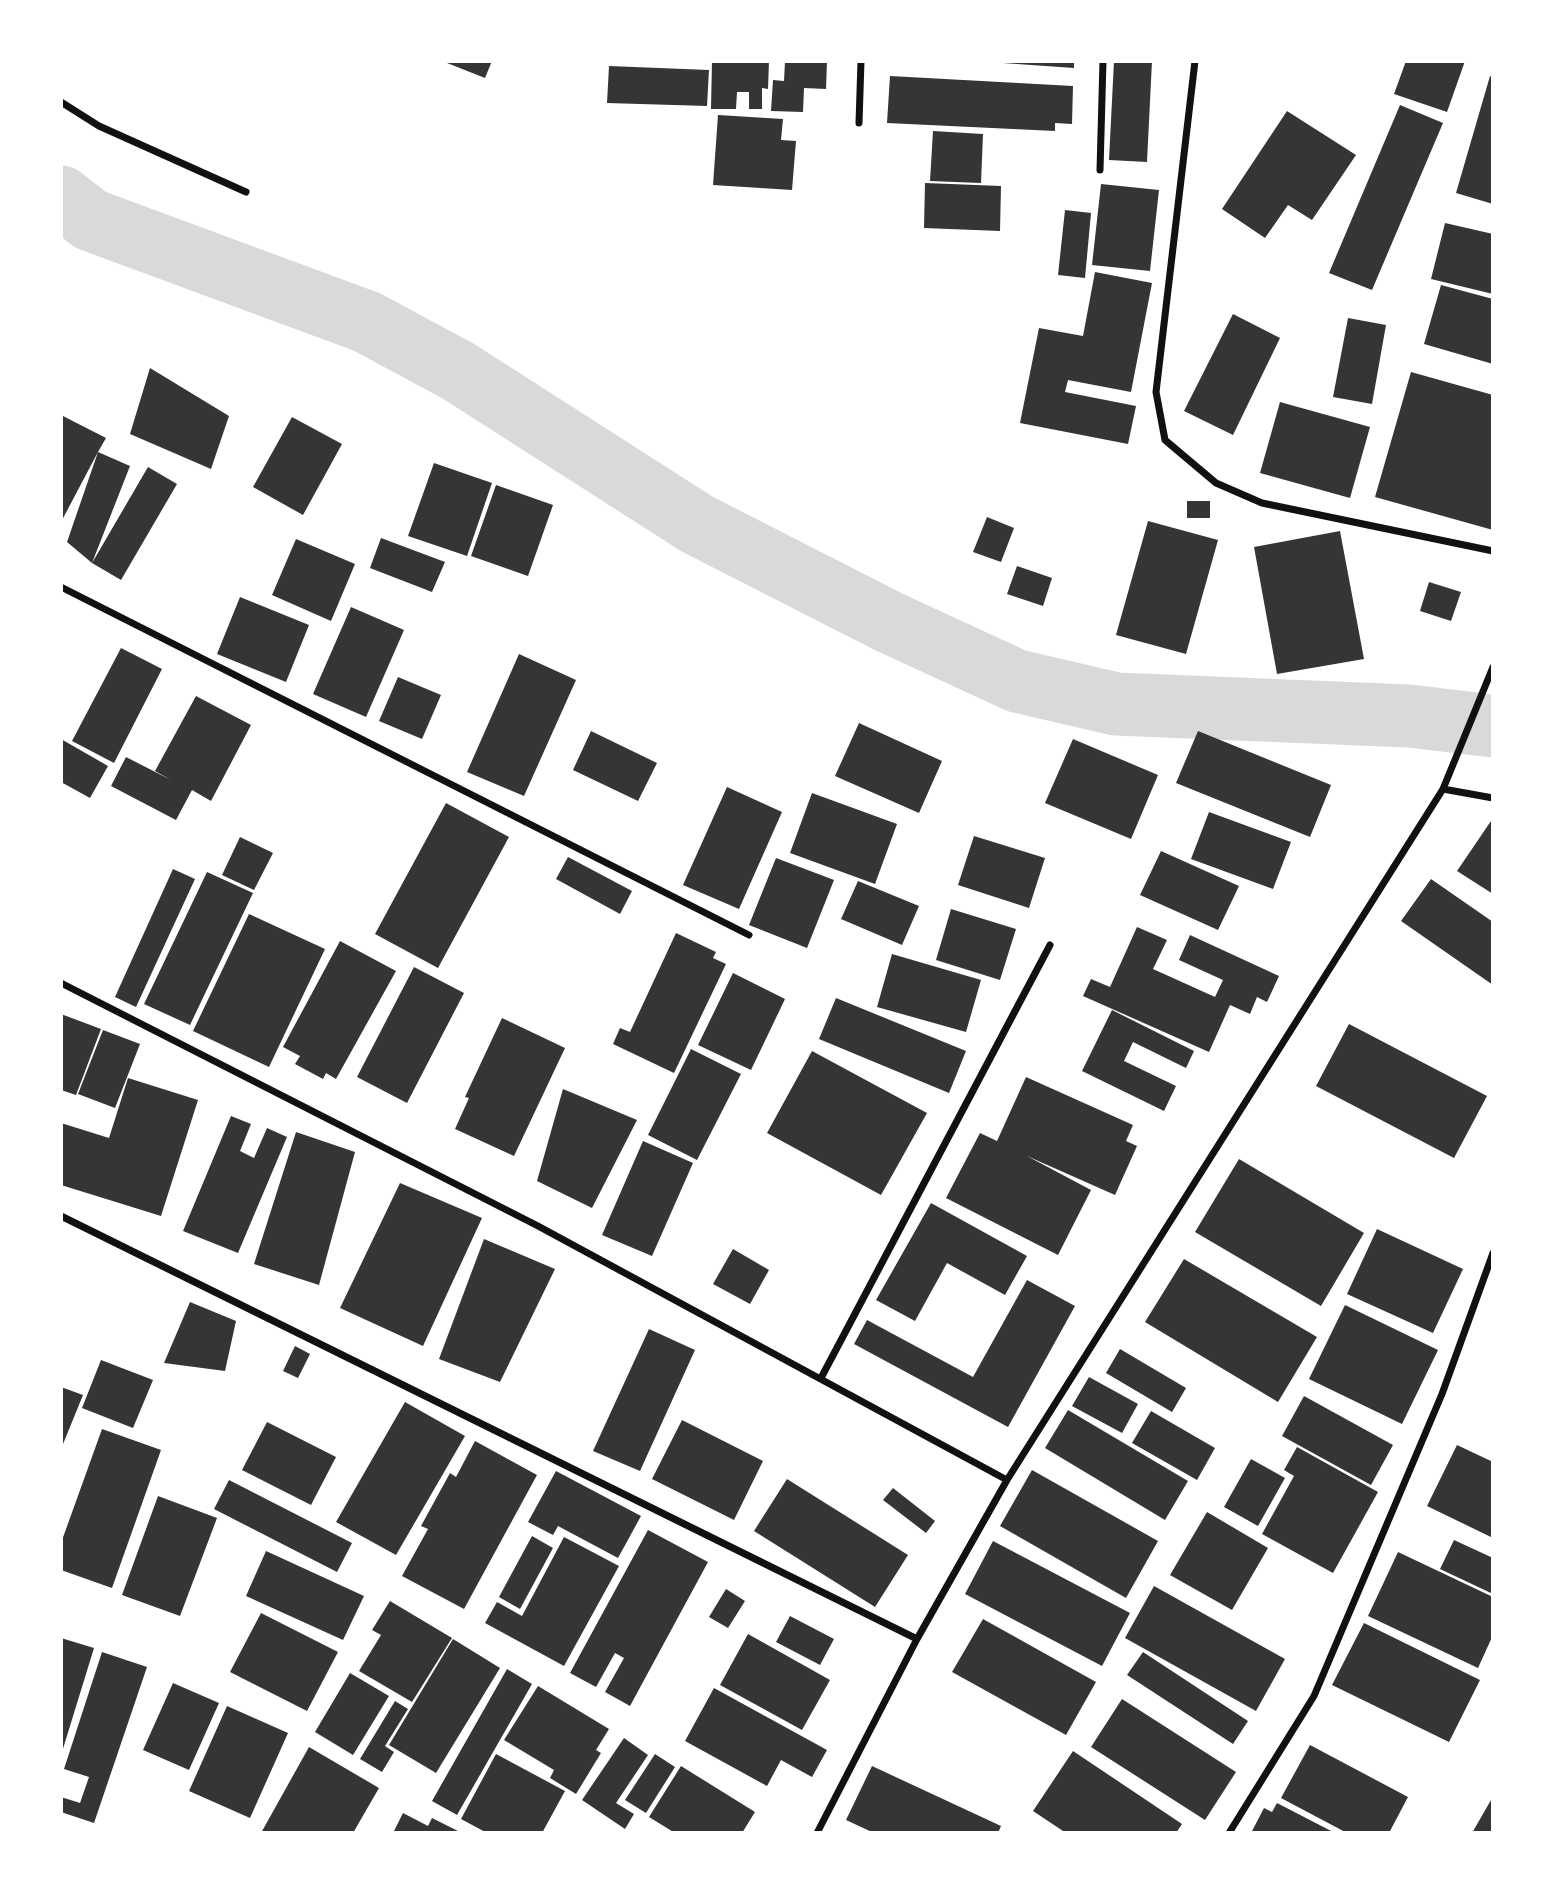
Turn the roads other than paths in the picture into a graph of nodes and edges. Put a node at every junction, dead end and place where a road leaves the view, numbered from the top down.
1 (861, 61) edge
2 (1103, 61) edge
3 (1195, 61) edge
4 (61, 102) edge
5 (859, 123) dead end
6 (1100, 170) dead end
7 (246, 192) dead end
8 (1493, 551) edge
9 (61, 587) edge
10 (1493, 667) edge
11 (1443, 789) junction
12 (1493, 798) edge
13 (749, 935) dead end
14 (1050, 945) dead end
15 (61, 983) edge
16 (61, 1216) edge
17 (1493, 1253) edge
18 (821, 1378) junction
19 (1007, 1480) junction
20 (918, 1639) junction
21 (817, 1833) edge
22 (1228, 1833) edge

1 - 5 street
2 - 6 street
3 - 8 street
4 - 7 street
9 - 13 street
10 - 11 street
11 - 12 street
11 - 19 street
14 - 18 street
15 - 18 street
16 - 20 street
17 - 22 street
18 - 19 street
19 - 20 street
20 - 21 street

